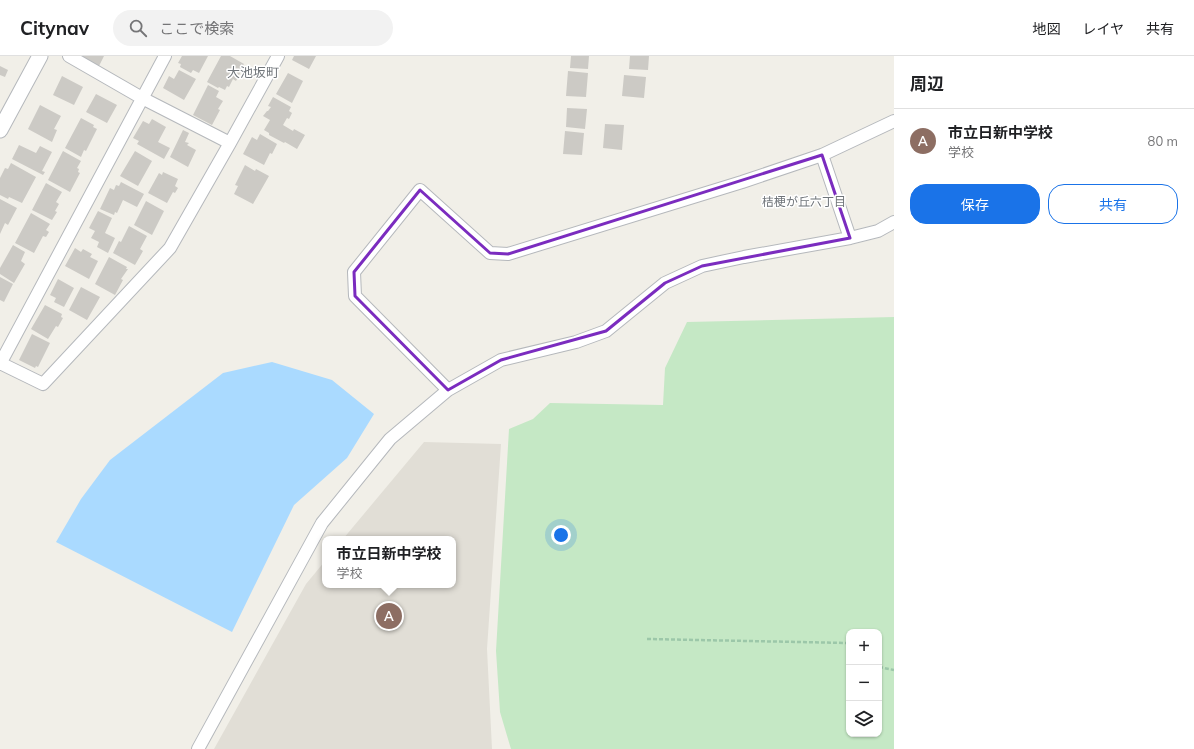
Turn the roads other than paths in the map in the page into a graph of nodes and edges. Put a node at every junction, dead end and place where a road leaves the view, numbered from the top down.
1 (40, 56) edge
2 (69, 56) edge
3 (165, 56) edge
4 (278, 56) edge
5 (142, 98) junction
6 (894, 121) edge
7 (0, 130) edge
8 (230, 143) junction
9 (822, 155) junction
10 (894, 222) edge
11 (850, 238) junction
12 (0, 364) edge
13 (448, 390) junction
14 (198, 749) edge

1 - 7 street
2 - 5 street
3 - 5 street
4 - 8 street
5 - 8 street
5 - 12 street
6 - 9 street
8 - 12 street
9 - 11 street
9 - 13 street
10 - 11 street
11 - 13 street
13 - 14 street

